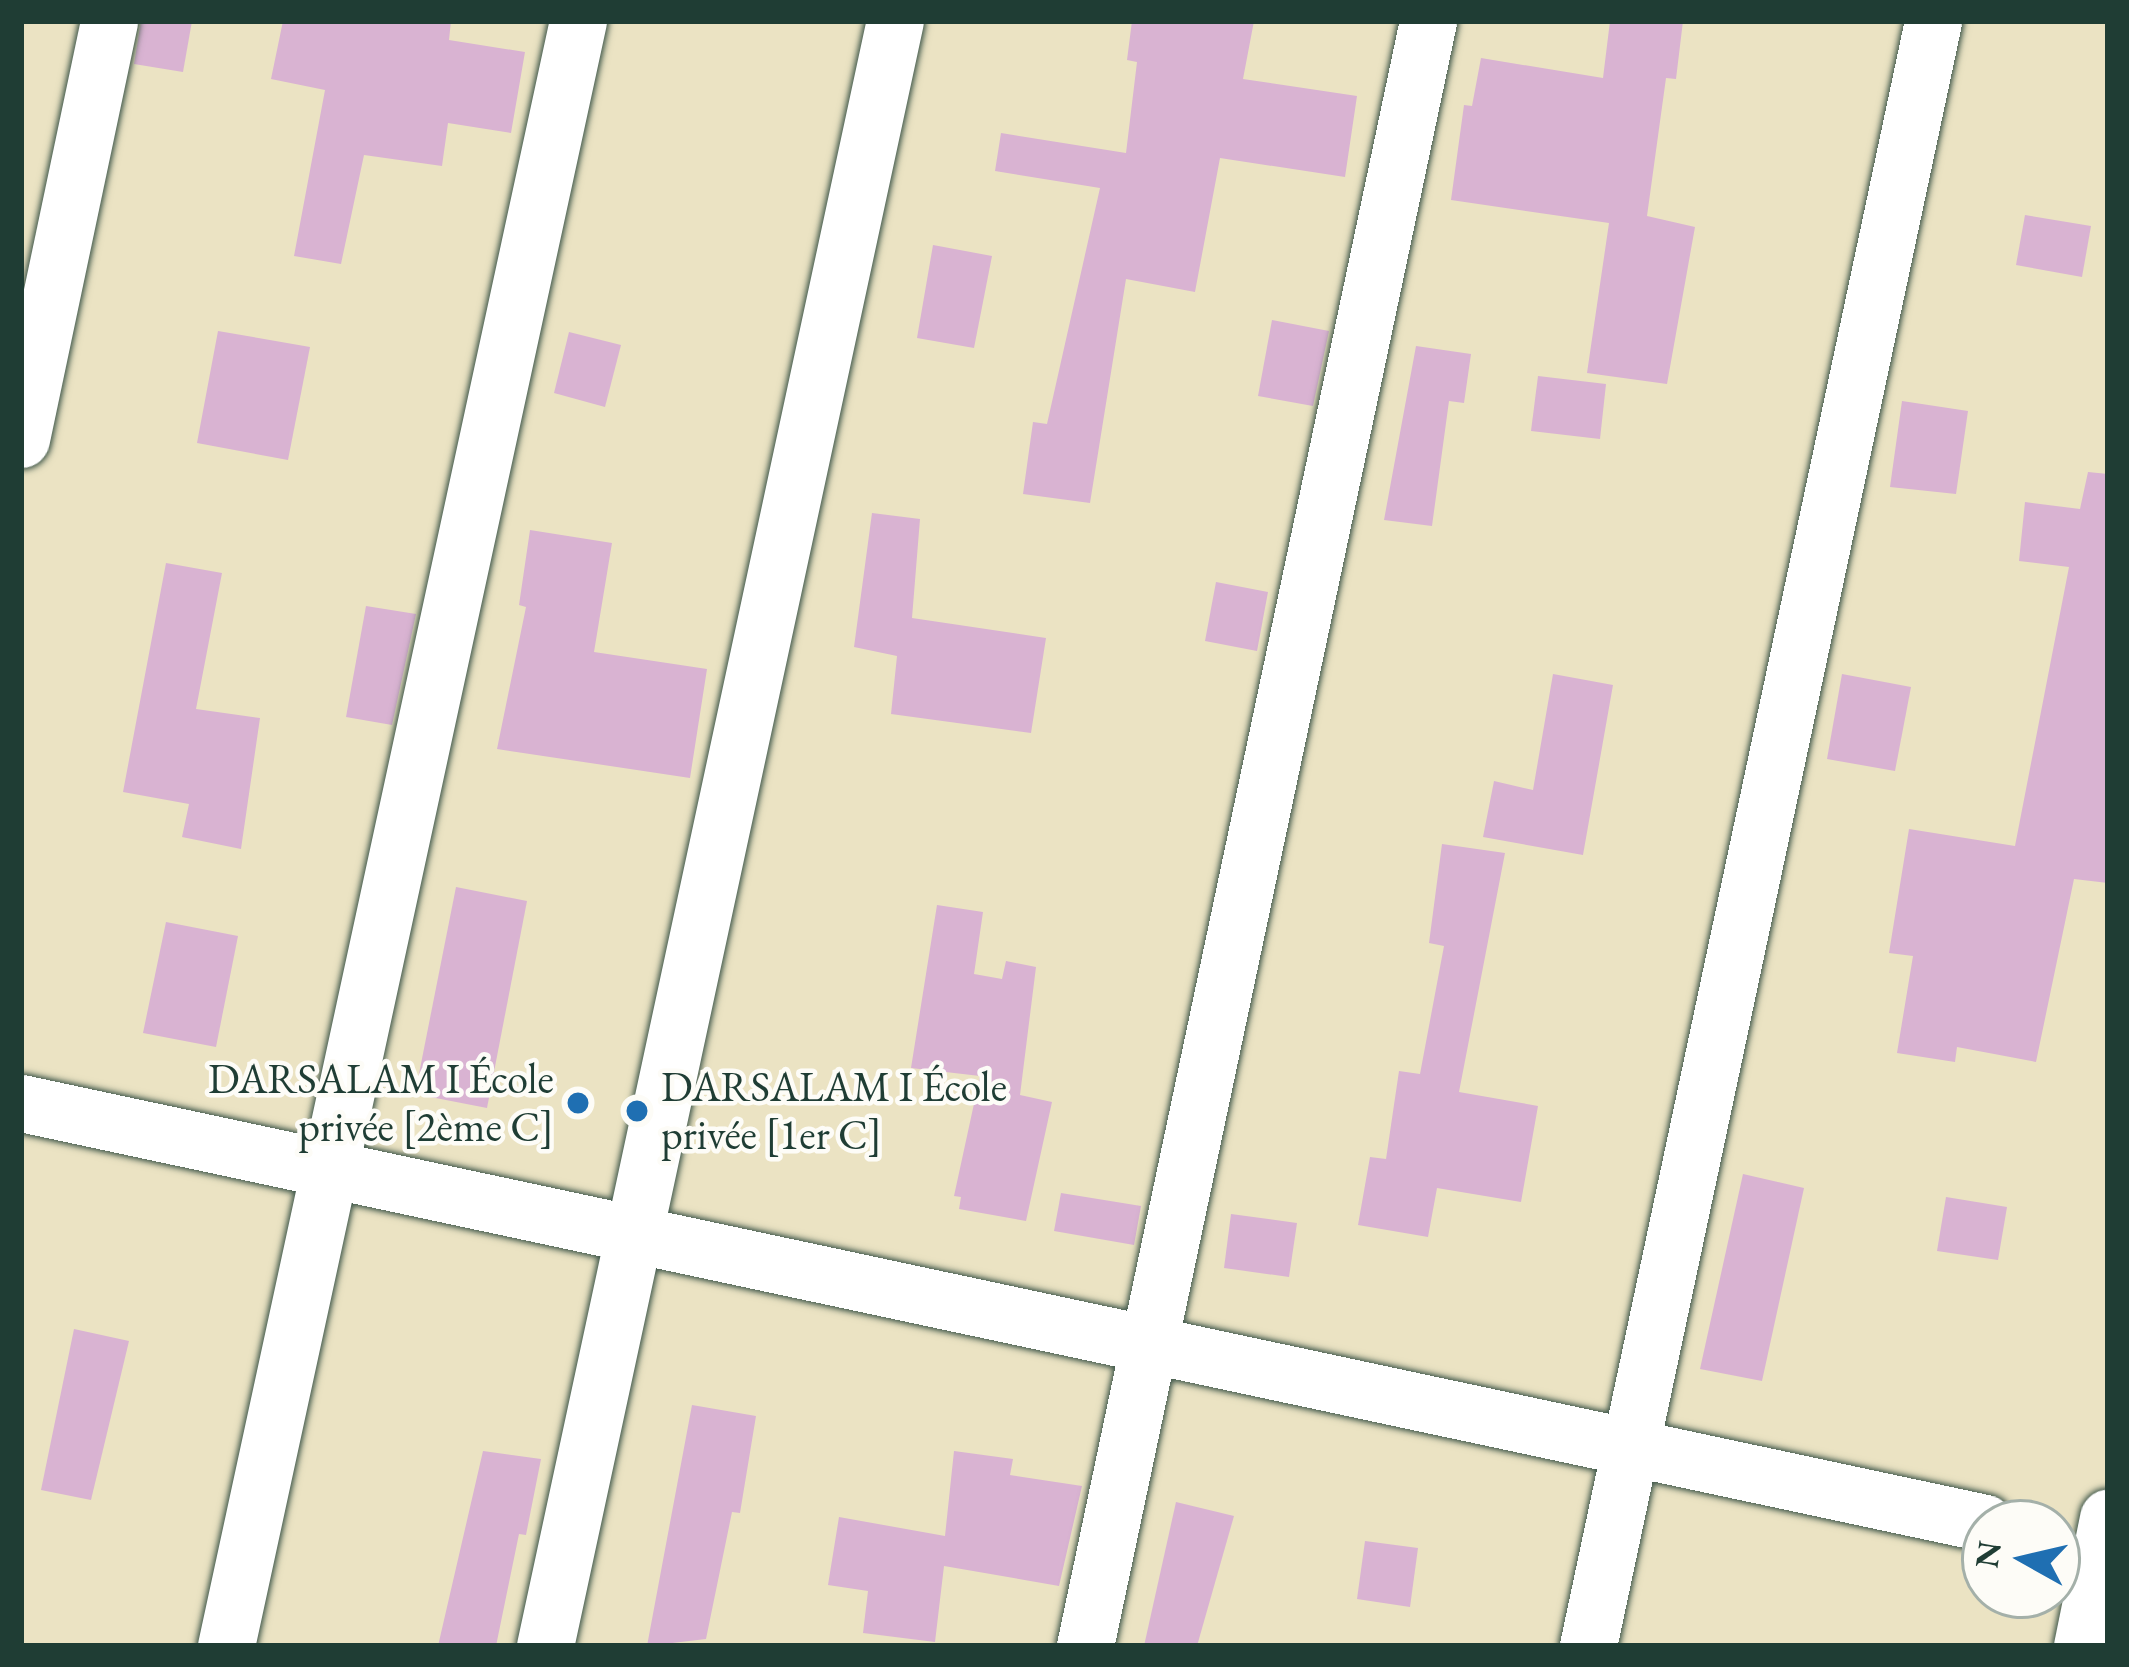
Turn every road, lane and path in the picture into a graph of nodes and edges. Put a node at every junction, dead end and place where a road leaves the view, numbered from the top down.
1 (109, 21) edge
2 (578, 21) edge
3 (895, 21) edge
4 (1428, 21) edge
5 (1933, 21) edge
6 (21, 439) edge
7 (21, 1103) edge
8 (326, 1168) junction
9 (633, 1234) junction
10 (1150, 1344) junction
11 (1630, 1447) junction
12 (1961, 1518) edge
13 (2094, 1538) edge
14 (226, 1646) edge
15 (545, 1646) edge
16 (1085, 1646) edge
17 (1588, 1646) edge
18 (2082, 1646) edge

1 - 6 street
2 - 8 street
3 - 9 street
4 - 10 street
5 - 11 street
7 - 8 street
8 - 9 street
8 - 14 street
9 - 10 street
9 - 15 street
10 - 11 street
10 - 16 street
11 - 12 street
11 - 17 street
13 - 18 street

